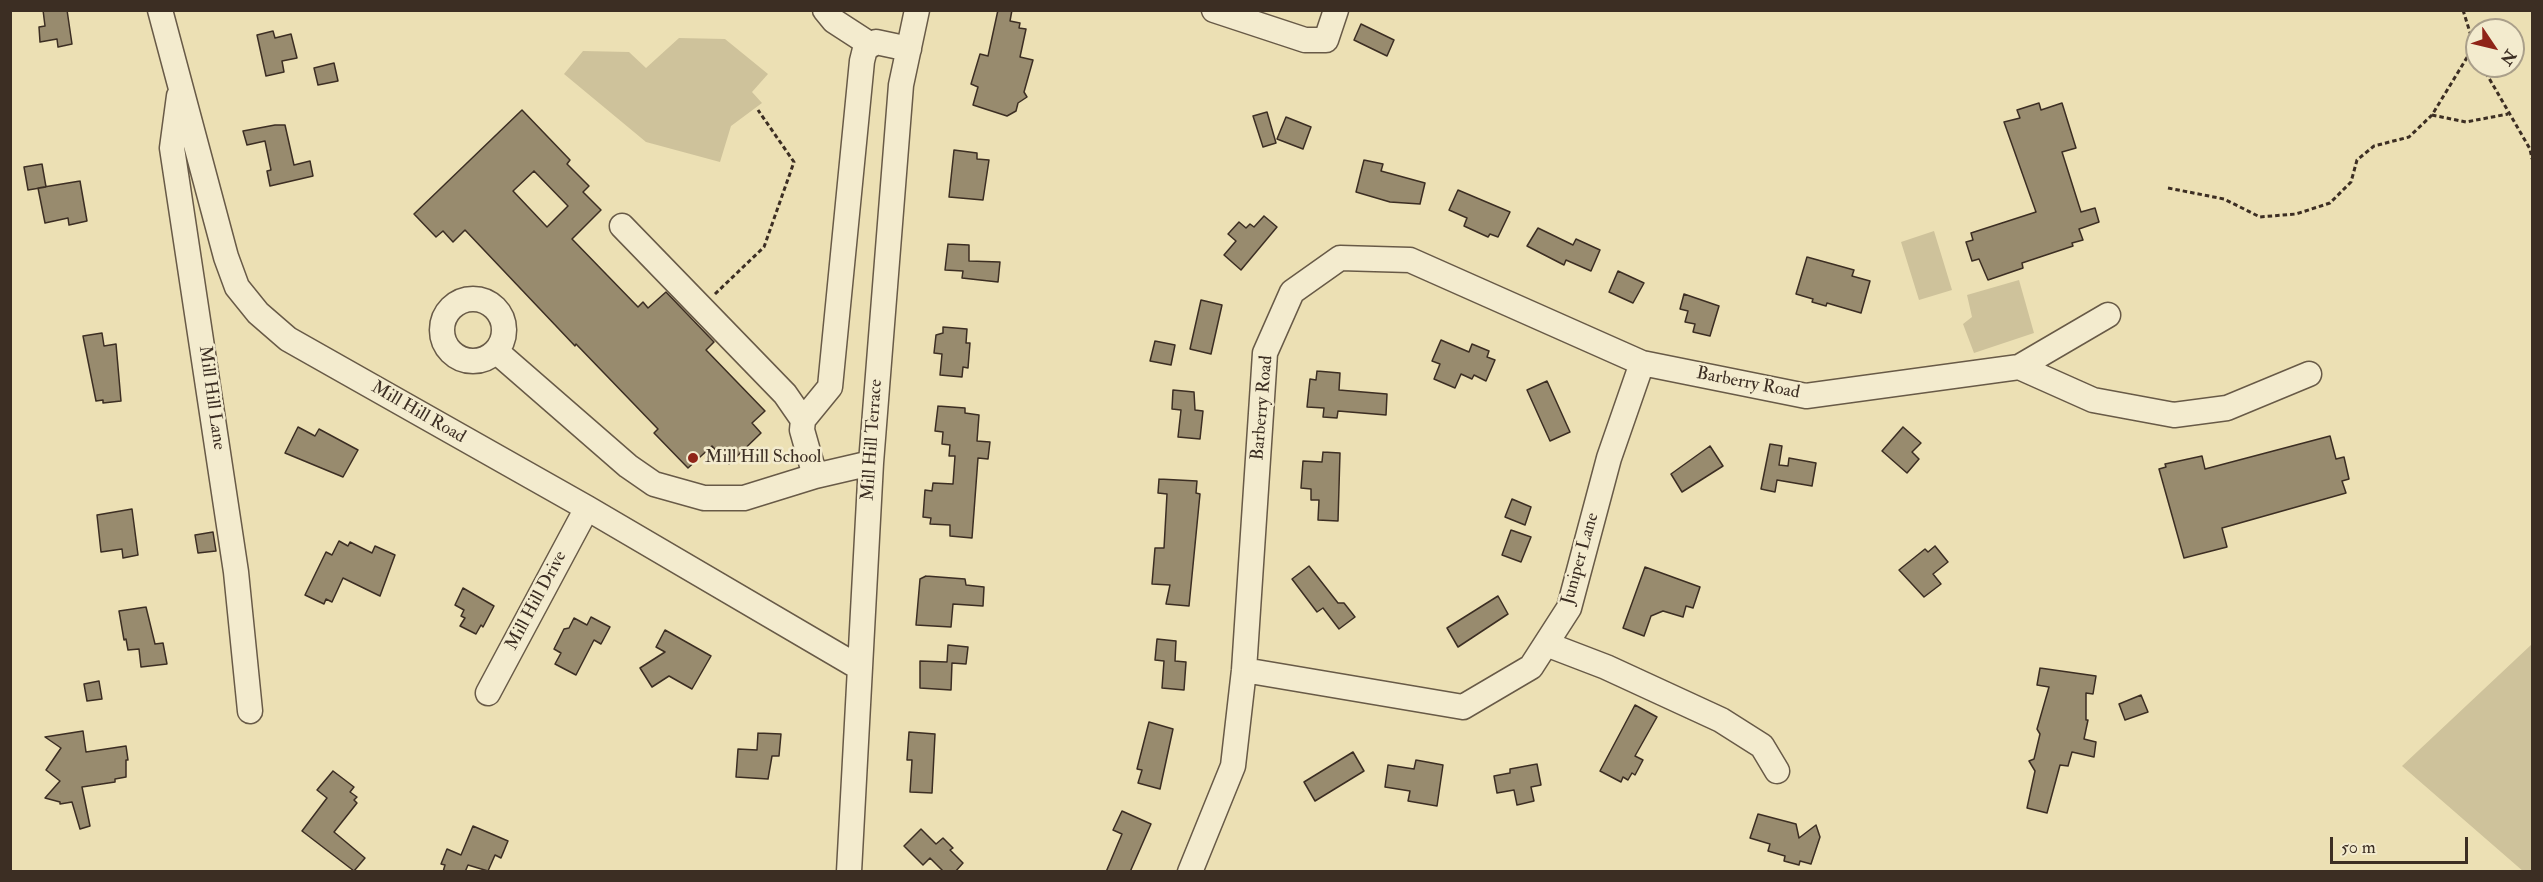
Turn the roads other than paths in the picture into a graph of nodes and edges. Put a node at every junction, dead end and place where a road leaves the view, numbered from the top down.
1 (160, 10) edge
2 (825, 10) edge
3 (917, 10) edge
4 (1214, 10) edge
5 (1336, 10) edge
6 (871, 45) junction
7 (909, 49) junction
8 (180, 85) junction
9 (622, 226) dead end
10 (2108, 315) dead end
11 (496, 352) dead end
12 (1642, 363) junction
13 (2019, 367) junction
14 (2309, 374) dead end
15 (803, 420) junction
16 (871, 463) junction
17 (815, 476) junction
18 (587, 508) junction
19 (1546, 644) junction
20 (860, 668) junction
21 (1244, 670) junction
22 (488, 693) dead end
23 (250, 711) dead end
24 (1777, 771) dead end
25 (849, 872) edge
26 (1190, 872) edge

1 - 8 street, Mill Hill Road
2 - 6 street
3 - 7 street, Mill Hill Terrace
4 - 5 street
6 - 7 street
6 - 15 street
7 - 16 street, Mill Hill Terrace
8 - 18 street, Mill Hill Road
8 - 23 street, Mill Hill Lane
9 - 15 street
10 - 13 street
11 - 17 street
12 - 13 street, Barberry Road
12 - 19 street, Juniper Lane
12 - 21 street, Barberry Road
13 - 14 street
15 - 17 street
16 - 17 street
16 - 20 street, Mill Hill Terrace
18 - 20 street, Mill Hill Road
18 - 22 street, Mill Hill Drive
19 - 21 street, Juniper Lane
19 - 24 street
20 - 25 street, Mill Hill Terrace
21 - 26 street, Barberry Road

